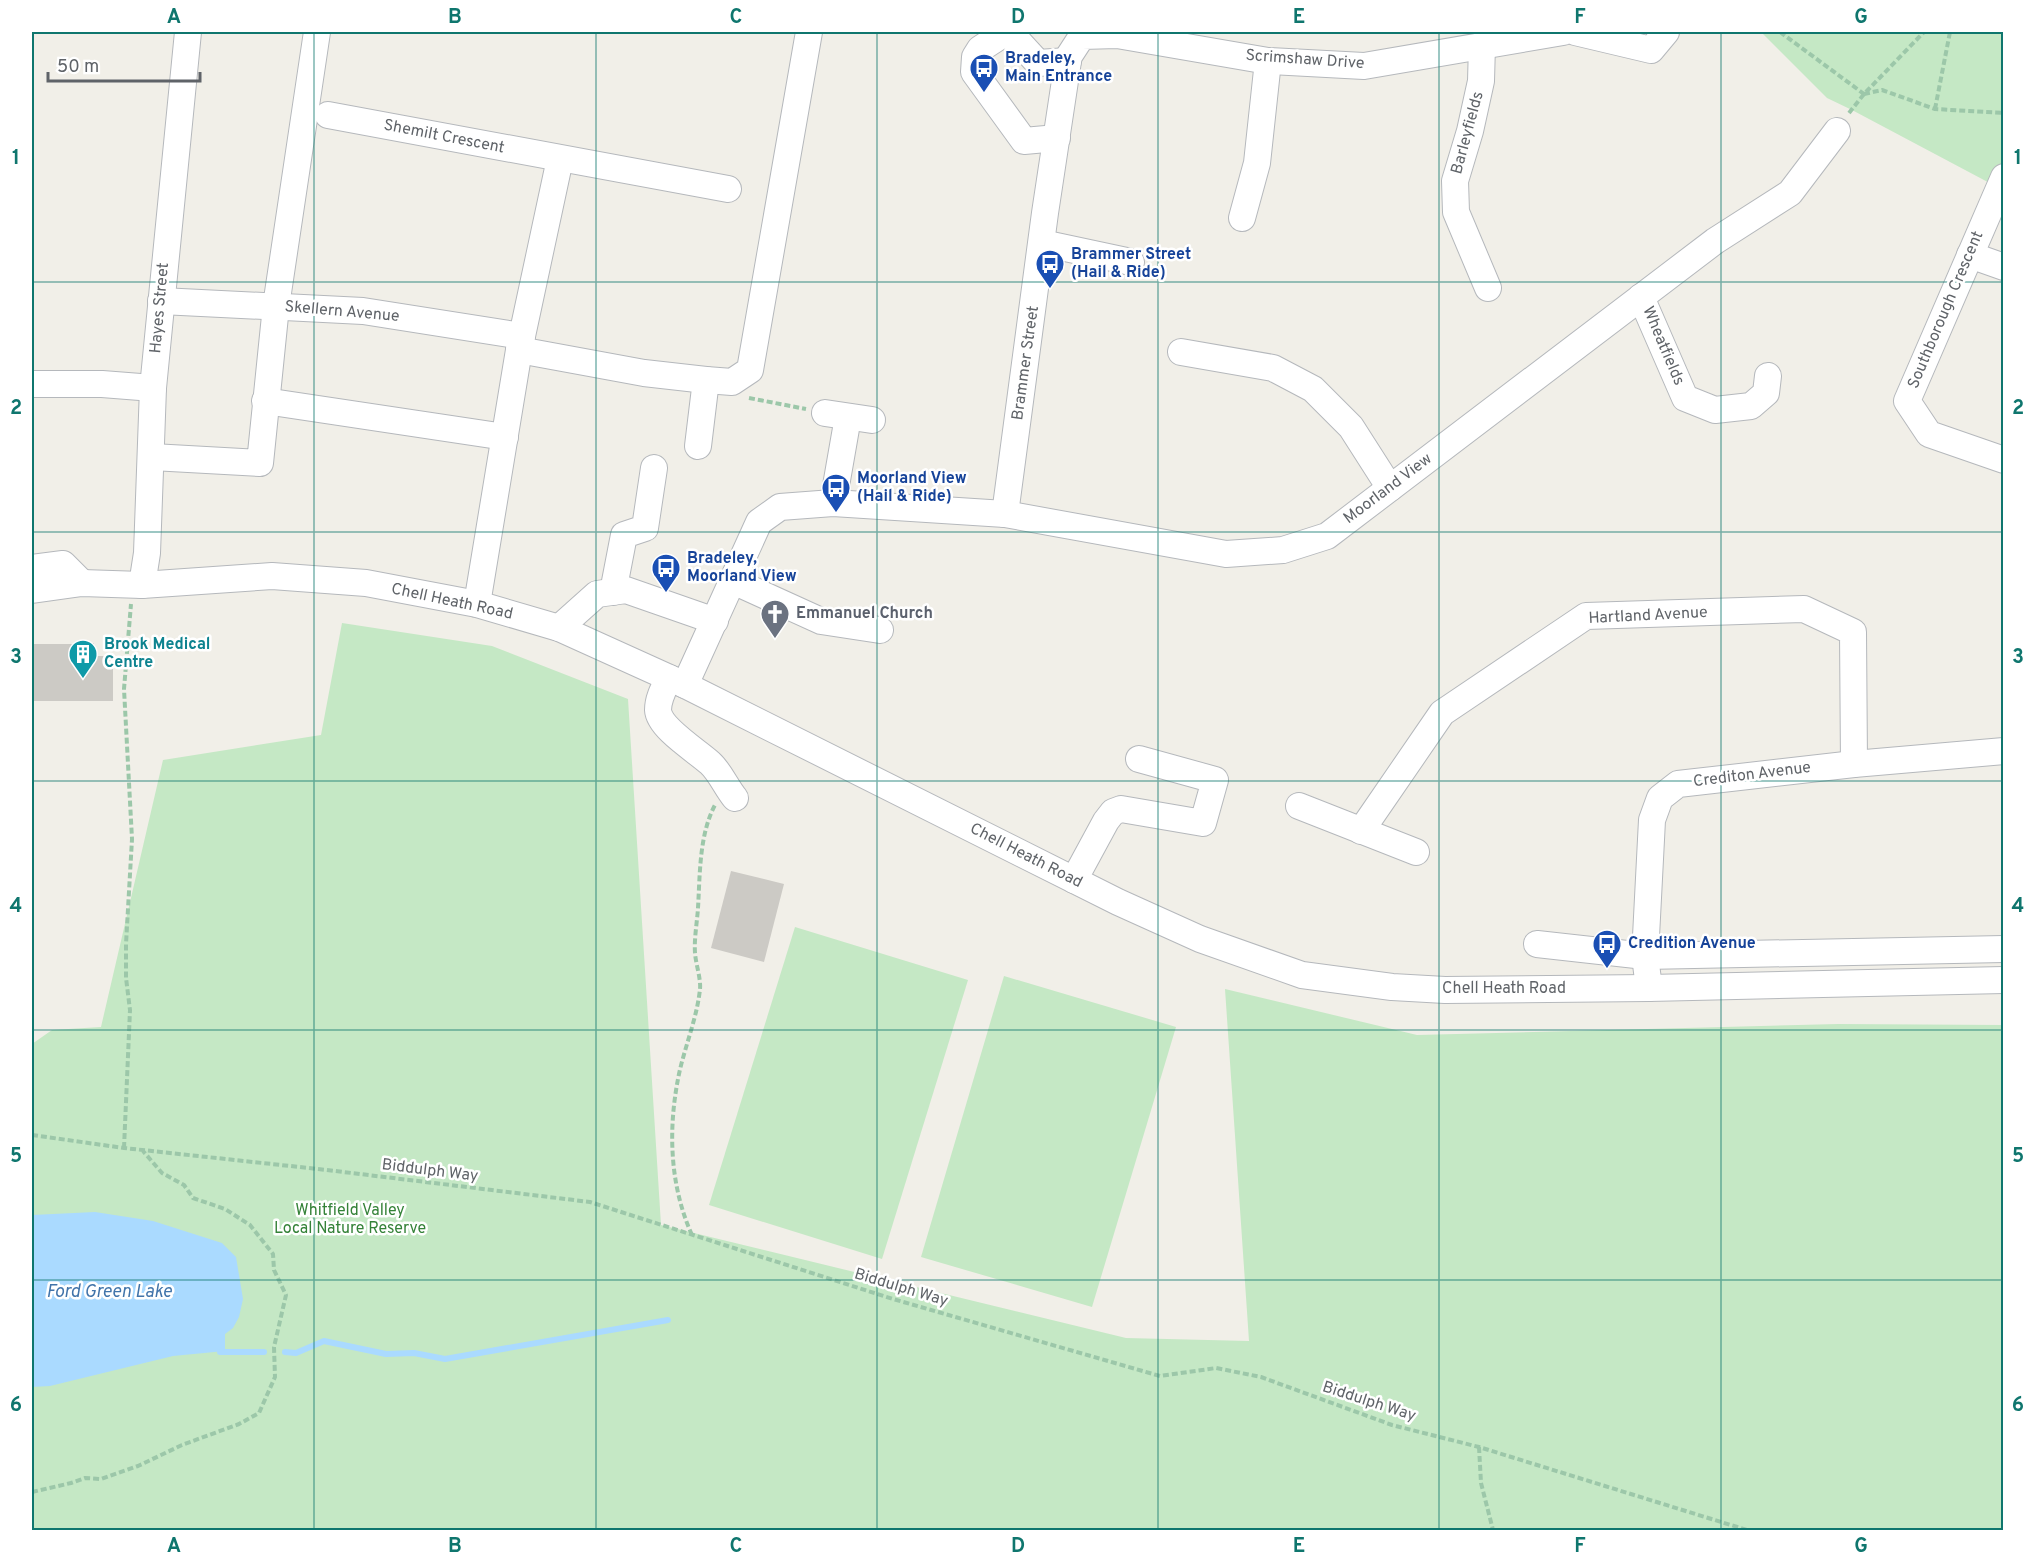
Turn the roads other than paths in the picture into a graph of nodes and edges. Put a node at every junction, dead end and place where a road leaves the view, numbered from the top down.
1 (188, 32) edge
2 (318, 32) edge
3 (809, 32) edge
4 (1563, 32) edge
5 (1575, 32) edge
6 (1666, 32) edge
7 (1082, 36) joint
8 (1482, 45) junction
9 (1068, 61) junction
10 (1268, 61) junction
11 (328, 115) dead end
12 (1837, 131) dead end
13 (1057, 138) junction
14 (560, 159) junction
15 (2004, 177) edge
16 (728, 189) dead end
17 (1242, 218) dead end
18 (1042, 243) junction
19 (1970, 255) junction
20 (1131, 262) dead end
21 (2004, 267) edge
22 (1488, 288) dead end
23 (1641, 297) junction
24 (161, 301) junction
25 (276, 306) junction
26 (520, 343) junction
27 (1181, 352) dead end
28 (1768, 376) dead end
29 (706, 380) junction
30 (32, 384) edge
31 (153, 388) junction
32 (266, 401) junction
33 (848, 416) road end
34 (505, 437) junction
35 (698, 446) dead end
36 (152, 457) junction
37 (2004, 460) edge
38 (654, 468) dead end
39 (1390, 488) junction
40 (833, 503) junction
41 (1005, 514) junction
42 (32, 568) edge
43 (733, 581) junction
44 (82, 584) junction
45 (137, 585) junction
46 (32, 590) edge
47 (613, 592) junction
48 (477, 604) junction
49 (715, 621) junction
50 (559, 628) junction
51 (880, 630) dead end
52 (677, 682) junction
53 (2004, 751) edge
54 (1139, 759) dead end
55 (1854, 764) junction
56 (730, 792) road end
57 (1299, 806) dead end
58 (1362, 831) junction
59 (1416, 852) dead end
60 (1074, 880) junction
61 (1537, 944) dead end
62 (2004, 949) edge
63 (1645, 956) junction
64 (2004, 980) edge
65 (1649, 988) junction

1 - 24 street, Hayes Street
2 - 25 street
3 - 29 street, Skellern Avenue
4 - 8 street, Scrimshaw Drive
5 - 6 street
7 - 9 street, Brammer Street
7 - 10 street, Scrimshaw Drive
8 - 10 street, Scrimshaw Drive
8 - 22 street, Barleyfields
9 - 13 street, Brammer Street
9 - 13 street
10 - 17 street
11 - 14 street, Shemilt Crescent
12 - 23 street, Moorland View
13 - 18 street, Brammer Street
14 - 16 street, Shemilt Crescent
14 - 26 street
15 - 19 street, Southborough Crescent
18 - 20 street
18 - 41 street, Brammer Street
19 - 21 street
19 - 37 street, Southborough Crescent
23 - 28 street, Wheatfields
23 - 39 street, Moorland View
24 - 25 street, Skellern Avenue
24 - 31 street, Hayes Street
25 - 26 street, Skellern Avenue
25 - 32 street
26 - 29 street, Skellern Avenue
26 - 34 street
27 - 39 street
29 - 35 street
30 - 31 street
31 - 36 street, Hayes Street
32 - 34 street
32 - 36 street
33 - 40 street
34 - 48 street
36 - 45 street, Hayes Street
38 - 47 street
39 - 41 street, Moorland View
40 - 41 street, Moorland View
40 - 43 street, Moorland View
42 - 44 street
43 - 49 street, Moorland View
43 - 51 street
44 - 45 street, Chell Heath Road
44 - 46 street, Chell Heath Road
45 - 48 street, Chell Heath Road
47 - 49 street
47 - 50 street
48 - 50 street, Chell Heath Road
49 - 52 street, Moorland View
50 - 52 street, Chell Heath Road
52 - 56 street, Moorland View
52 - 60 street, Chell Heath Road
53 - 55 street, Crediton Avenue
54 - 60 street
55 - 58 street, Hartland Avenue
55 - 63 street, Crediton Avenue
57 - 58 street
58 - 59 street
60 - 65 street, Chell Heath Road
61 - 63 street
62 - 63 street
63 - 65 street, Crediton Avenue
64 - 65 street, Chell Heath Road

